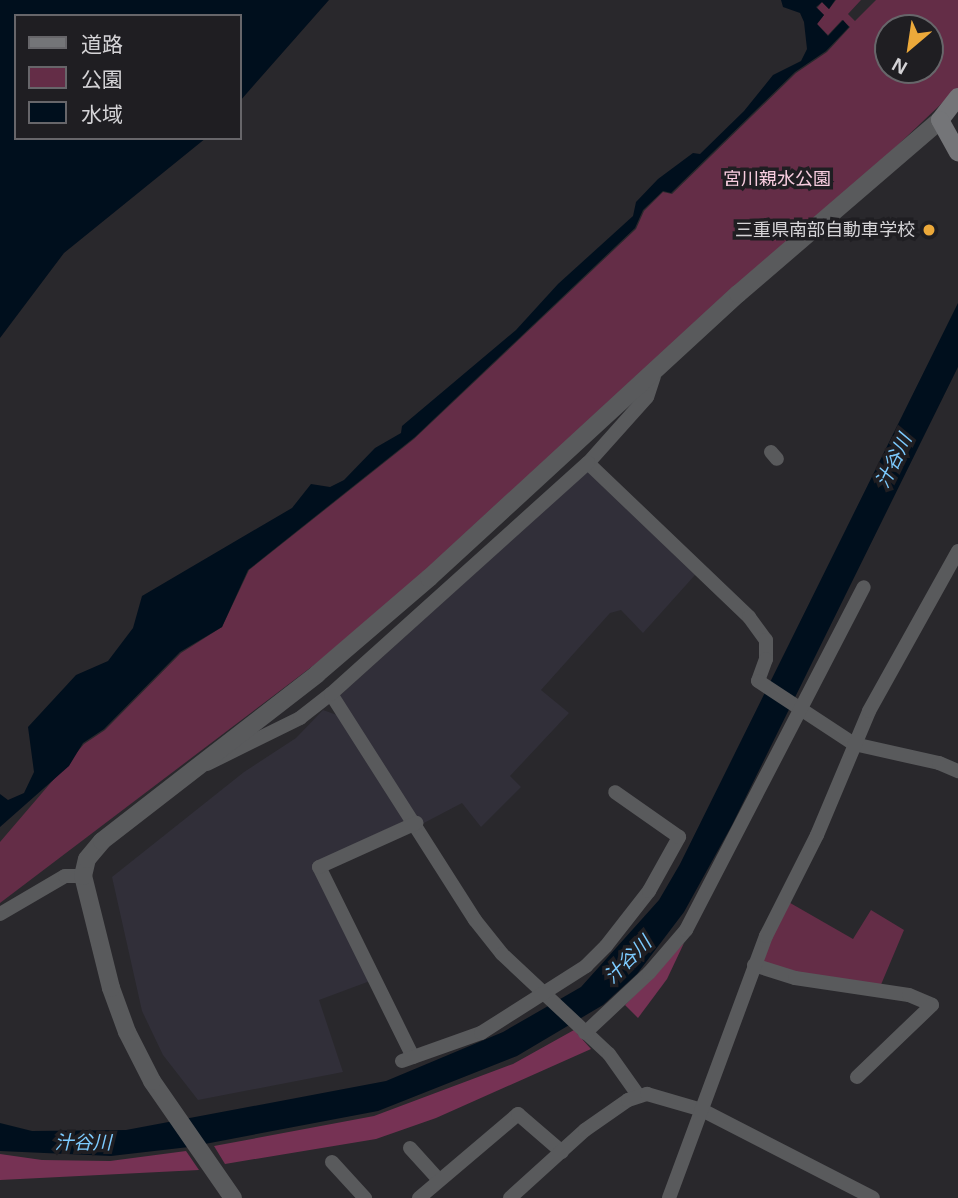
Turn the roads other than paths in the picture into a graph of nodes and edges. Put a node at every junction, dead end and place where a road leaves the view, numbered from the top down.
1 (958, 97) edge
2 (940, 120) junction
3 (958, 152) edge
4 (654, 376) junction
5 (588, 463) junction
6 (958, 551) edge
7 (864, 587) dead end
8 (331, 694) junction
9 (800, 709) junction
10 (854, 744) junction
11 (199, 765) junction
12 (958, 771) edge
13 (615, 792) dead end
14 (416, 823) junction
15 (83, 876) junction
16 (0, 914) edge
17 (754, 965) junction
18 (550, 995) junction
19 (582, 1031) junction
20 (857, 1077) dead end
21 (639, 1095) junction
22 (702, 1110) junction
23 (410, 1148) dead end
24 (562, 1152) junction
25 (332, 1162) dead end
26 (439, 1180) junction
27 (233, 1198) edge
28 (365, 1198) edge
29 (419, 1198) edge
30 (510, 1198) edge
31 (669, 1198) edge
32 (873, 1198) edge

1 - 2 main road
2 - 3 main road
2 - 4 street
4 - 5 street
4 - 11 street
5 - 8 street
5 - 9 street
6 - 10 street
7 - 9 street
8 - 11 street
8 - 14 street
9 - 10 street
9 - 19 street
10 - 12 street
10 - 17 street
11 - 15 street
13 - 18 street
14 - 18 street
14 - 18 street
15 - 16 street
15 - 27 street
17 - 20 street
17 - 22 street
18 - 19 street
19 - 21 street
21 - 22 street
21 - 24 street
22 - 31 street
22 - 32 street
23 - 26 street
24 - 26 street
24 - 30 street
25 - 28 street
26 - 29 street

